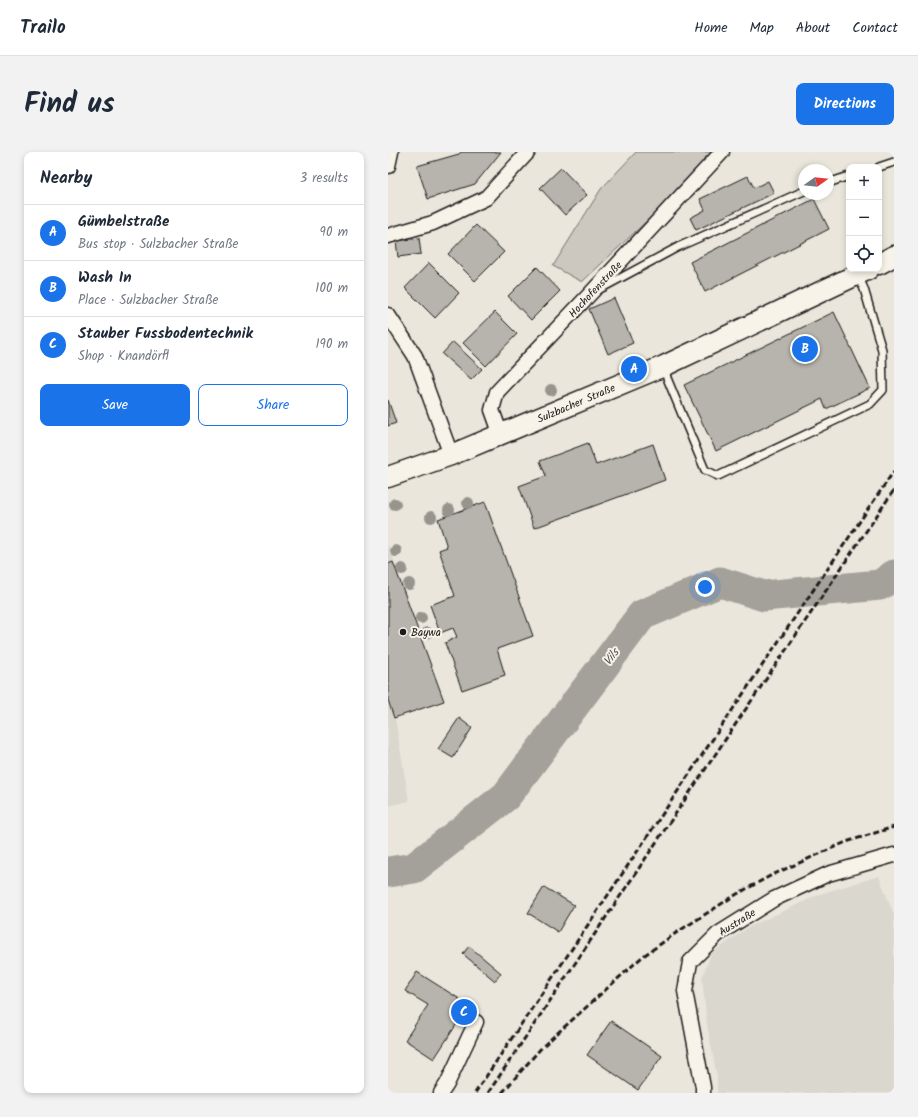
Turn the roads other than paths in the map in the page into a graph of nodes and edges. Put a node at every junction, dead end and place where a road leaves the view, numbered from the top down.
1 (391, 152) edge
2 (528, 152) edge
3 (722, 152) edge
4 (894, 162) edge
5 (388, 166) edge
6 (882, 166) edge
7 (846, 177) edge
8 (834, 181) edge
9 (798, 194) edge
10 (388, 236) edge
11 (894, 256) edge
12 (882, 262) edge
13 (863, 272) edge
14 (590, 294) junction
15 (388, 315) edge
16 (664, 366) junction
17 (501, 434) junction
18 (451, 455) junction
19 (388, 477) edge
20 (894, 855) edge
21 (476, 1022) dead end
22 (441, 1093) edge
23 (703, 1093) edge

1 - 5 street
2 - 10 street
3 - 14 street, Hochofenstraße
4 - 6 lane
7 - 8 lane
9 - 14 lane
11 - 12 main road
13 - 16 main road, Sulzbacher Straße
13 - 16 lane
14 - 17 street, Hochofenstraße
15 - 18 street
16 - 17 main road, Sulzbacher Straße
17 - 18 main road, Sulzbacher Straße
18 - 19 main road, Sulzbacher Straße
20 - 23 street, Austraße
21 - 22 street

